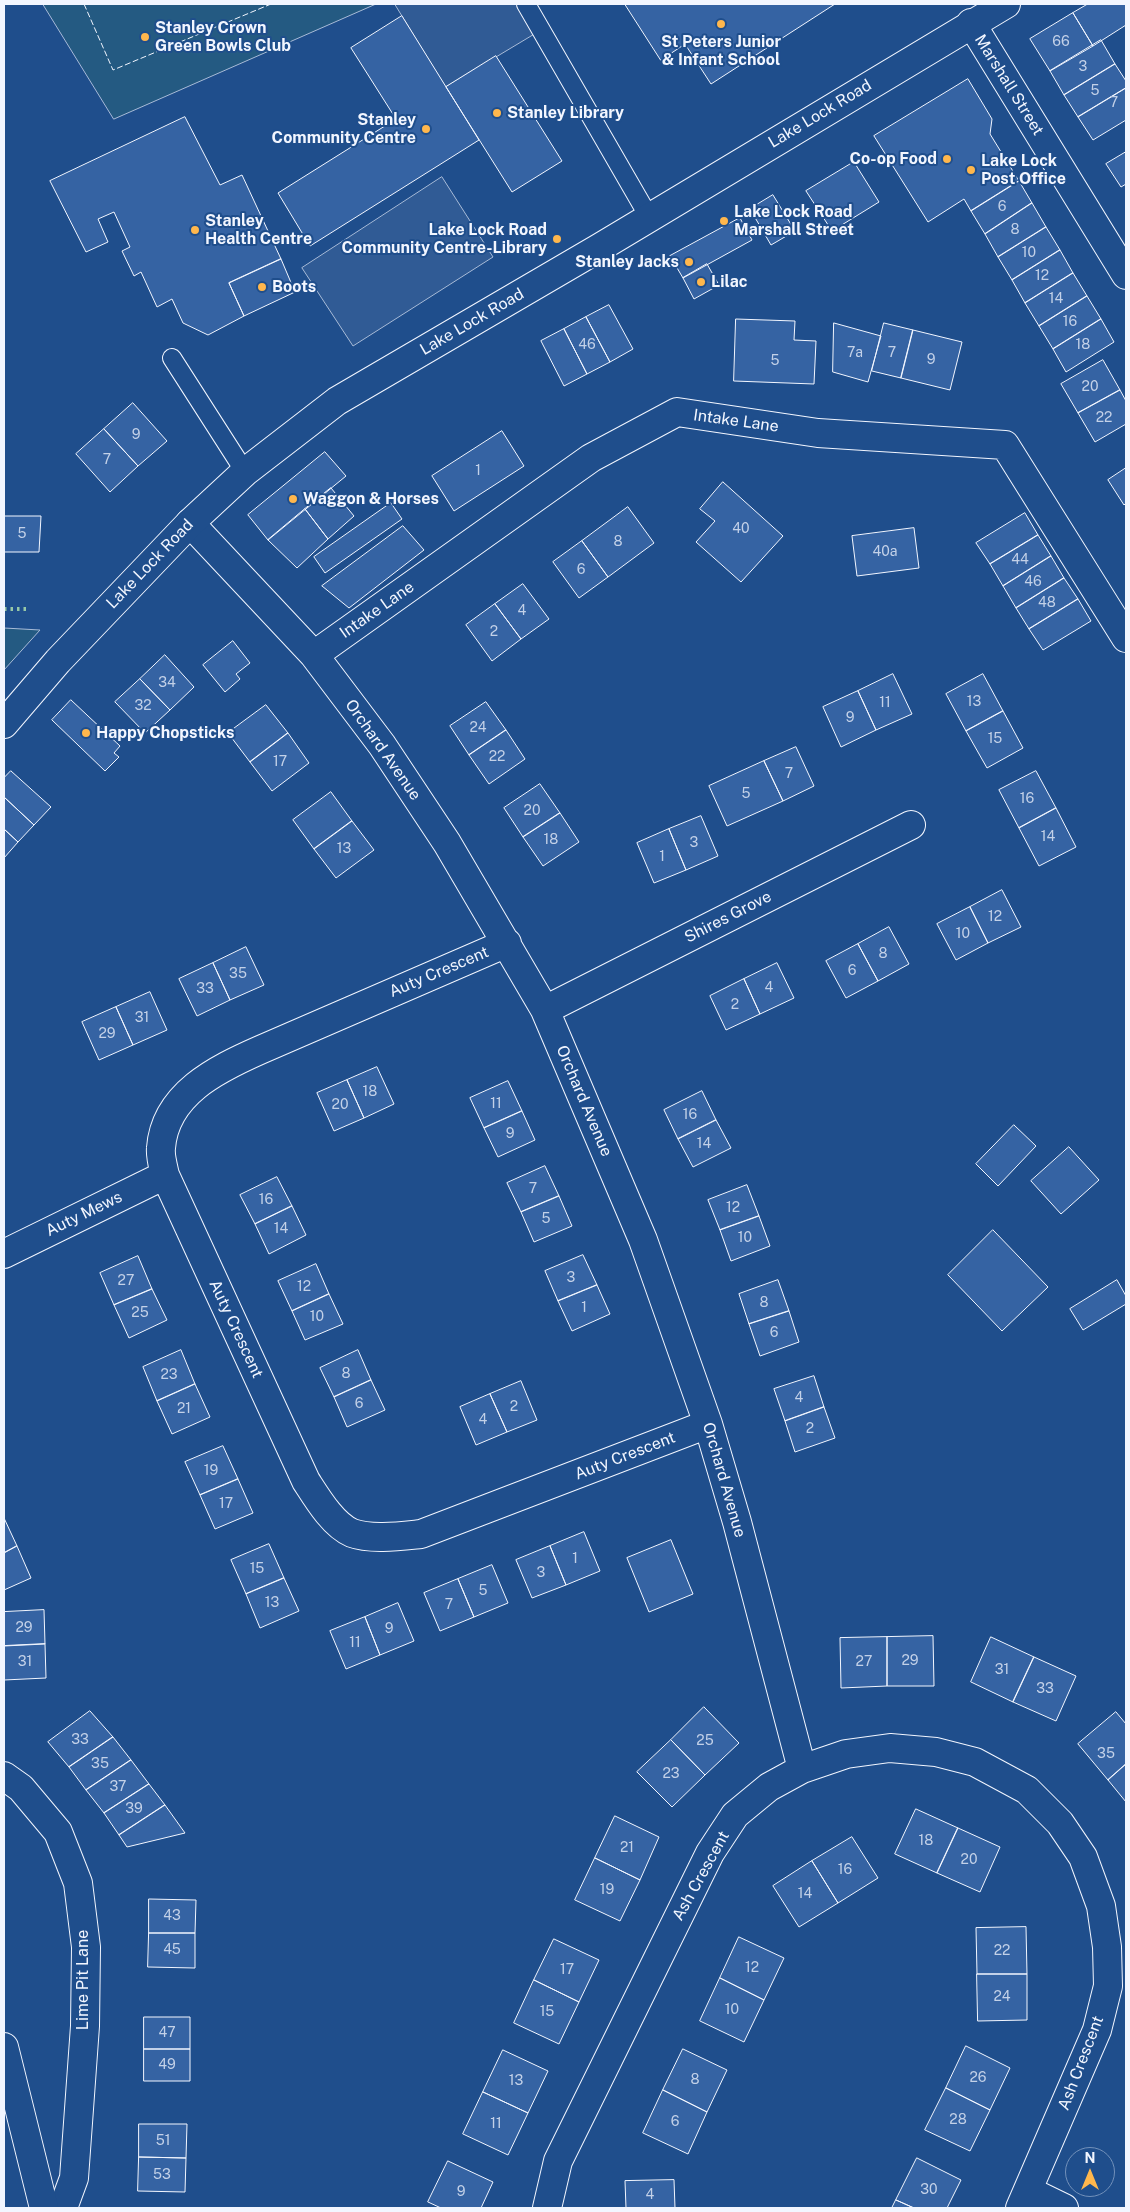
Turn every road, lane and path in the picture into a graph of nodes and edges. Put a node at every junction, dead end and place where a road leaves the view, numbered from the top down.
1 (526, 4) edge
2 (1000, 5) edge
3 (971, 23) junction
4 (649, 217) junction
5 (1126, 276) edge
6 (172, 358) dead end
7 (245, 472) junction
8 (190, 523) junction
9 (1126, 638) edge
10 (314, 655) junction
11 (4, 724) edge
12 (911, 825) dead end
13 (507, 943) junction
14 (546, 1010) junction
15 (165, 1175) junction
16 (4, 1254) edge
17 (708, 1424) junction
18 (802, 1769) junction
19 (4, 1776) edge
20 (4, 2047) edge
21 (12, 2117) edge
22 (1024, 2200) edge
23 (44, 2208) edge
24 (63, 2208) edge
25 (547, 2208) edge
26 (1064, 2208) edge

1 - 4 lane
2 - 3 street, Lake Lock Road
3 - 4 street, Lake Lock Road
3 - 5 street, Marshall Street
4 - 7 street, Lake Lock Road
6 - 7 lane
7 - 8 street, Lake Lock Road
8 - 10 street, Orchard Avenue
8 - 11 street, Lake Lock Road
9 - 10 street, Intake Lane
10 - 13 street, Orchard Avenue
12 - 14 street, Shires Grove
13 - 14 street, Orchard Avenue
13 - 15 street, Auty Crescent
14 - 17 street, Orchard Avenue
15 - 16 street, Auty Mews
15 - 17 street, Auty Crescent
17 - 18 street, Orchard Avenue
18 - 22 street, Ash Crescent
18 - 25 street, Ash Crescent
19 - 24 street, Lime Pit Lane
20 - 21 street
21 - 23 street
22 - 26 street

